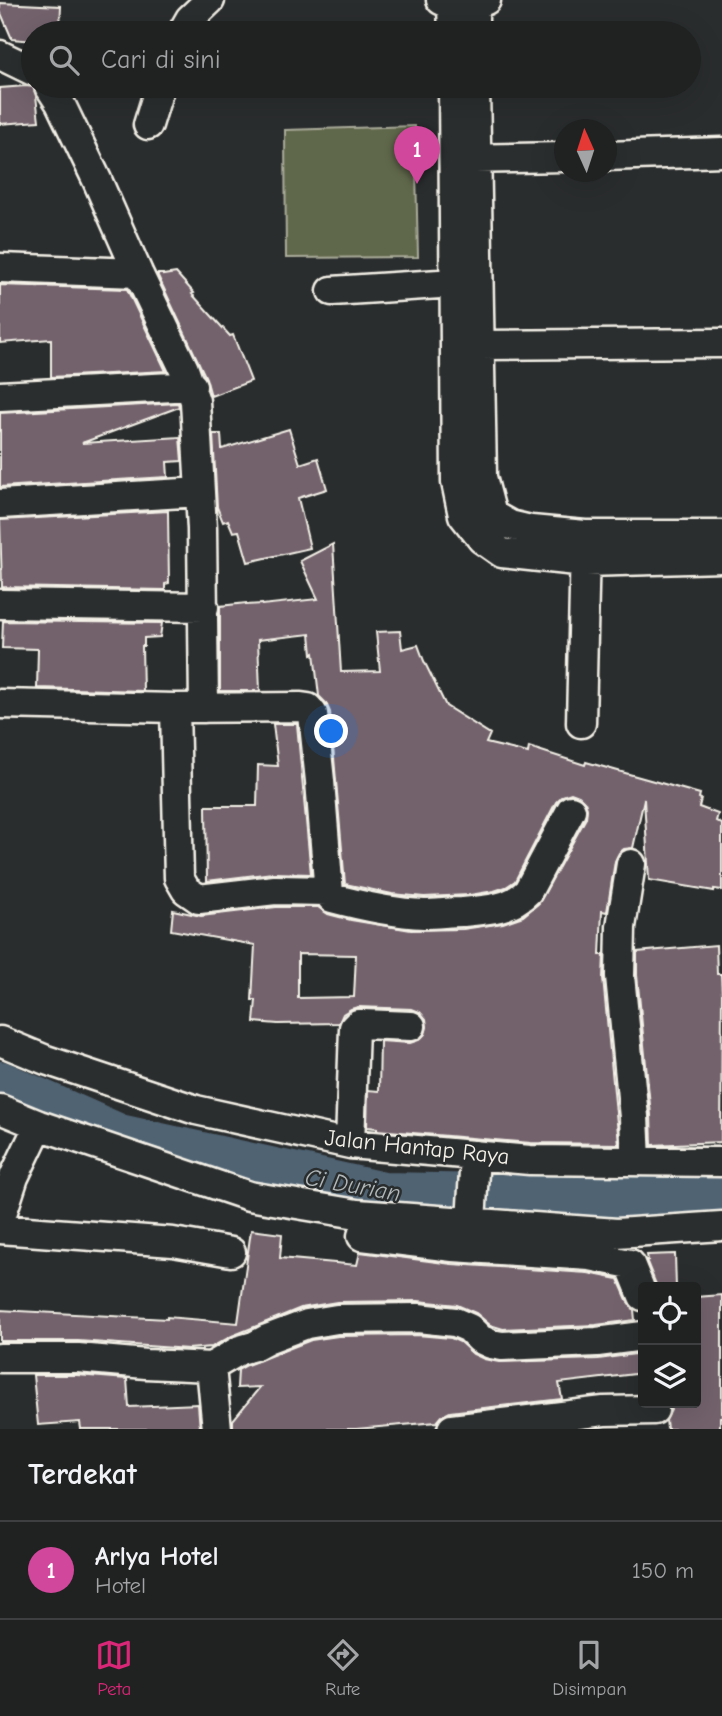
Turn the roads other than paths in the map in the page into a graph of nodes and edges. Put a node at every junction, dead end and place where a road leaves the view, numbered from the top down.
1 (209, 0) edge
2 (189, 21) edge
3 (0, 55) edge
4 (21, 65) edge
5 (57, 98) edge
6 (156, 98) edge
7 (455, 98) edge
8 (473, 98) edge
9 (148, 125) dead end
10 (722, 152) edge
11 (617, 156) edge
12 (554, 157) edge
13 (465, 159) junction
14 (0, 268) edge
15 (138, 273) junction
16 (455, 283) junction
17 (332, 291) dead end
18 (722, 343) edge
19 (479, 345) junction
20 (192, 386) junction
21 (0, 396) edge
22 (200, 492) junction
23 (0, 504) edge
24 (722, 535) edge
25 (585, 549) junction
26 (722, 558) edge
27 (0, 604) edge
28 (204, 607) junction
29 (0, 704) edge
30 (175, 708) junction
31 (204, 708) junction
32 (581, 723) dead end
33 (571, 810) dead end
34 (631, 863) dead end
35 (328, 891) junction
36 (411, 1026) dead end
37 (0, 1041) edge
38 (0, 1109) edge
39 (39, 1125) junction
40 (350, 1144) junction
41 (475, 1159) junction
42 (636, 1161) junction
43 (722, 1162) edge
44 (472, 1217) junction
45 (0, 1220) edge
46 (722, 1226) edge
47 (0, 1229) edge
48 (617, 1233) junction
49 (362, 1236) dead end
50 (231, 1252) dead end
51 (630, 1264) junction
52 (638, 1284) edge
53 (638, 1337) edge
54 (0, 1358) edge
55 (211, 1367) junction
56 (654, 1414) edge
57 (217, 1429) edge
58 (452, 1429) edge

1 - 2 street
3 - 4 street
5 - 15 street
6 - 9 street
7 - 13 street
8 - 13 street
10 - 11 street
12 - 13 street
13 - 16 street
13 - 19 street
14 - 15 street
15 - 20 street
16 - 17 street
16 - 25 street
18 - 19 street
19 - 25 street
20 - 21 street
20 - 22 street
22 - 23 street
22 - 28 street
24 - 25 street
25 - 26 street
25 - 32 street
27 - 28 street
28 - 31 street
29 - 30 street
30 - 31 street
30 - 35 street
31 - 35 street
33 - 35 street
34 - 42 street
36 - 40 street
37 - 40 street, Jalan Hantap Raya
38 - 39 street
39 - 44 street
39 - 45 street
40 - 41 street, Jalan Hantap Raya
41 - 42 street, Jalan Hantap Raya
41 - 44 street
42 - 43 street, Jalan Hantap Raya
44 - 48 street
46 - 48 street
47 - 50 street
48 - 51 street
49 - 51 street
51 - 52 street
53 - 55 street
54 - 55 street
55 - 57 street
56 - 58 street

